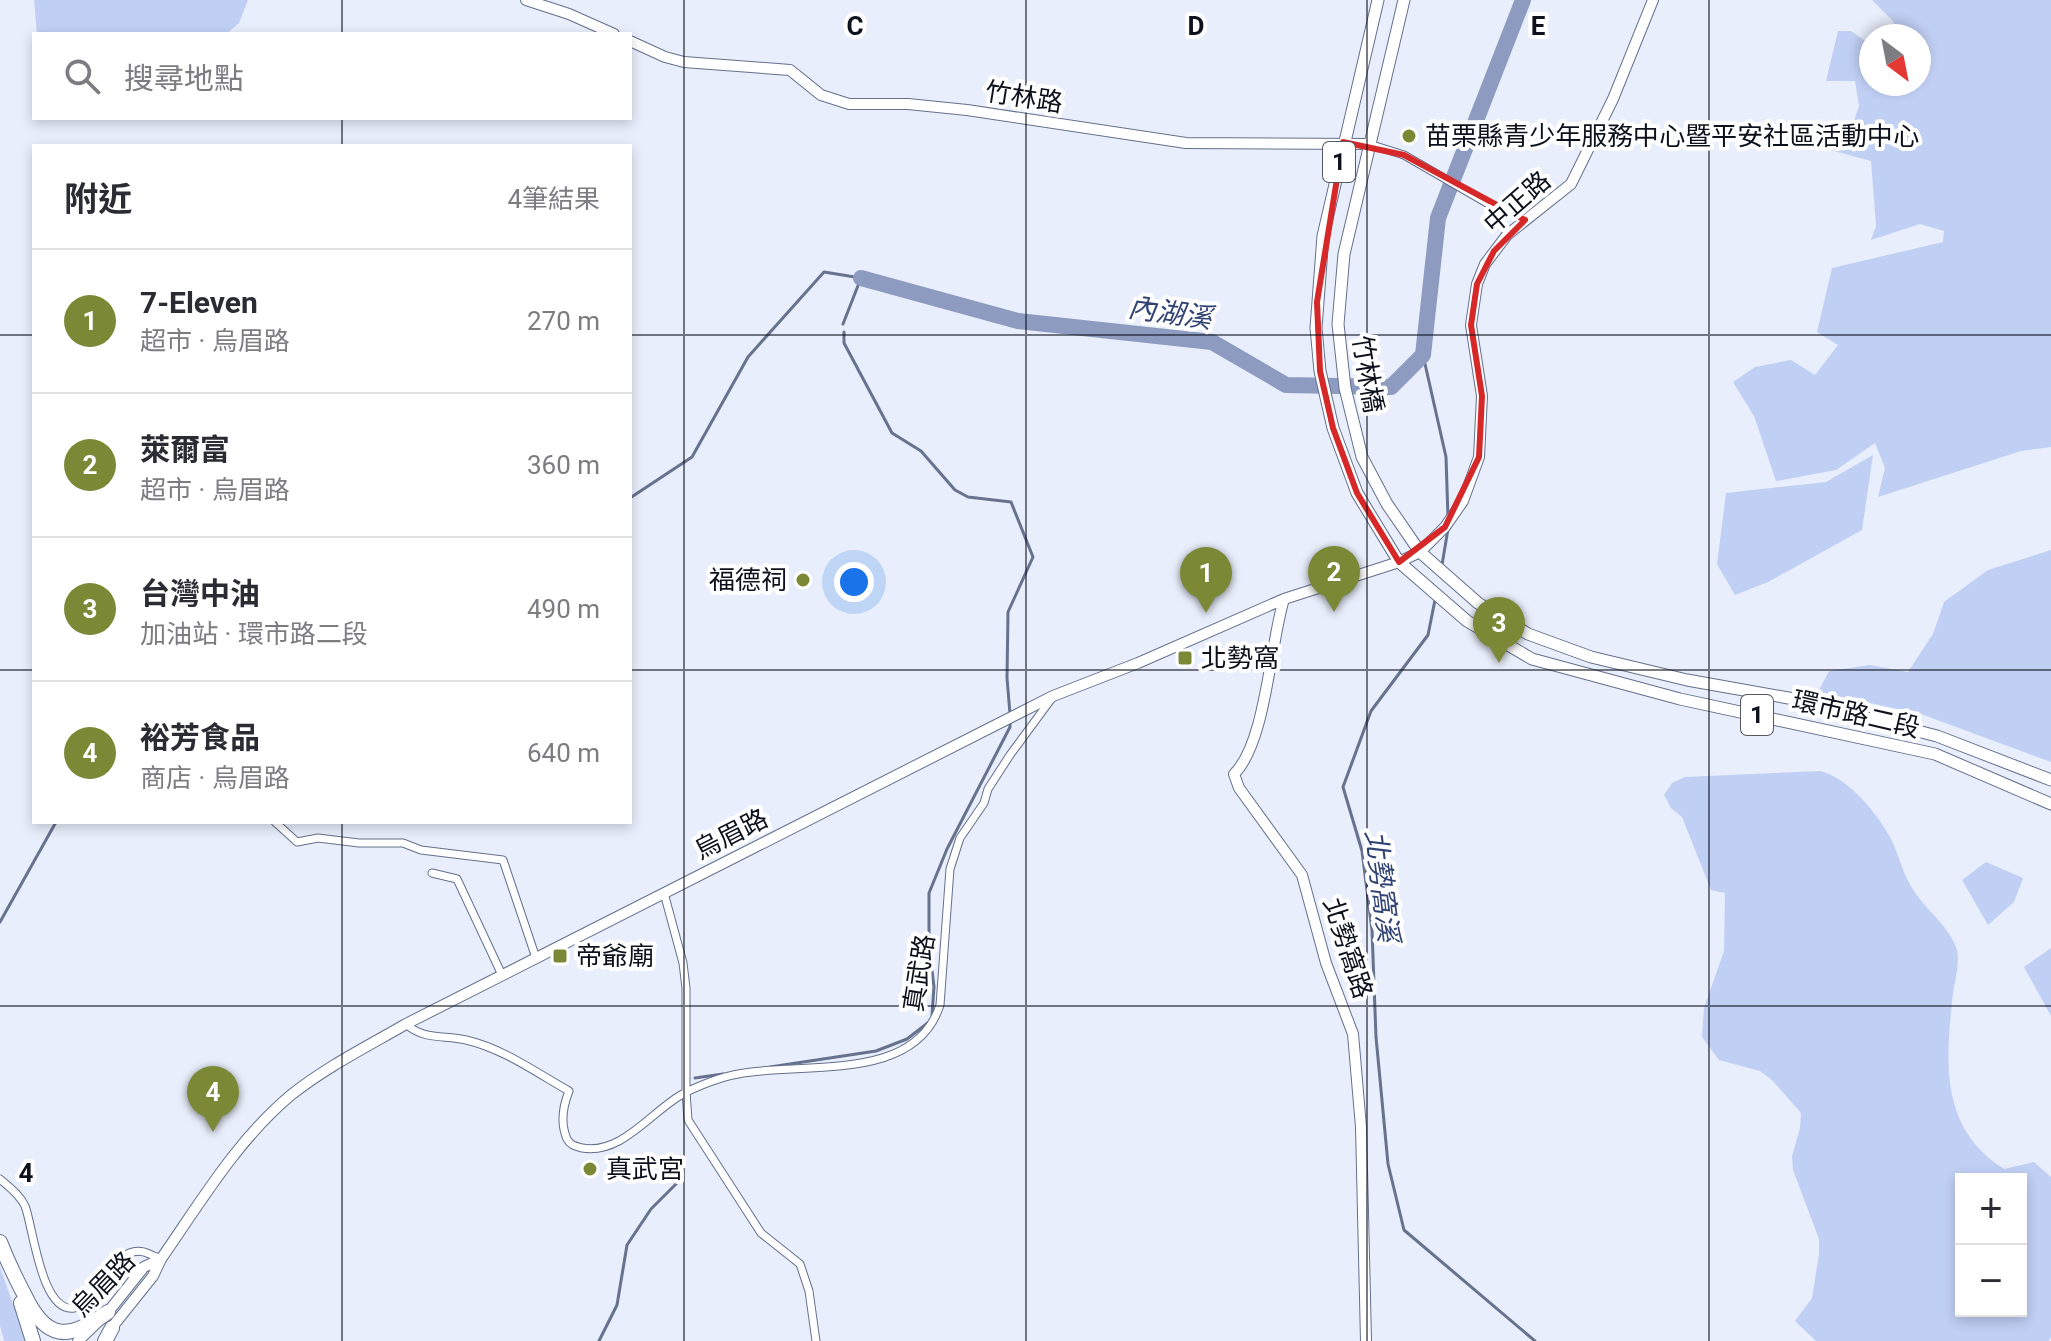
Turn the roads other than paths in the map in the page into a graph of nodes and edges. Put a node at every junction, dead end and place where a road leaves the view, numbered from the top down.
1 (526, 0) edge
2 (1378, 0) edge
3 (1404, 0) edge
4 (1653, 0) edge
5 (610, 32) edge
6 (632, 42) edge
7 (1343, 142) junction
8 (1369, 144) junction
9 (1525, 220) junction
10 (1420, 552) junction
11 (1399, 562) junction
12 (1284, 599) junction
13 (1053, 696) junction
14 (2051, 780) edge
15 (2051, 804) edge
16 (277, 824) edge
17 (432, 873) dead end
18 (664, 893) junction
19 (536, 958) junction
20 (502, 975) junction
21 (406, 1024) junction
22 (686, 1092) junction
23 (0, 1179) edge
24 (0, 1242) edge
25 (161, 1259) junction
26 (8, 1263) junction
27 (108, 1312) junction
28 (108, 1335) edge
29 (33, 1341) edge
30 (78, 1341) edge
31 (99, 1341) edge
32 (816, 1341) edge
33 (1366, 1341) edge

1 - 5 main road
2 - 7 main road, 1
3 - 8 main road, 1
4 - 9 main road, 中正路
6 - 7 main road, 竹林路
7 - 8 main road, 竹林路
7 - 11 main road, 竹林橋 / 1
8 - 9 street, 竹林路
8 - 10 main road, 竹林橋 / 1
9 - 10 main road, 中正路
10 - 11 main road, 中正路
10 - 14 main road, 環市路二段 / 1
11 - 12 main road, 烏眉路
11 - 15 main road, 環市路二段 / 1
12 - 13 main road, 烏眉路
12 - 33 main road, 北勢窩路
13 - 18 main road, 烏眉路
13 - 22 street, 真武路
16 - 19 street
17 - 20 street
18 - 19 main road, 烏眉路
18 - 22 street
19 - 20 main road, 烏眉路
20 - 21 main road, 烏眉路
21 - 22 street, 真武路
21 - 25 main road, 烏眉路
22 - 32 street
23 - 25 street
24 - 26 highway
25 - 27 main road, 烏眉路
25 - 28 main road, 烏眉路
26 - 27 highway
26 - 29 highway
27 - 30 main road, 烏眉路
28 - 31 main road, 烏眉路

